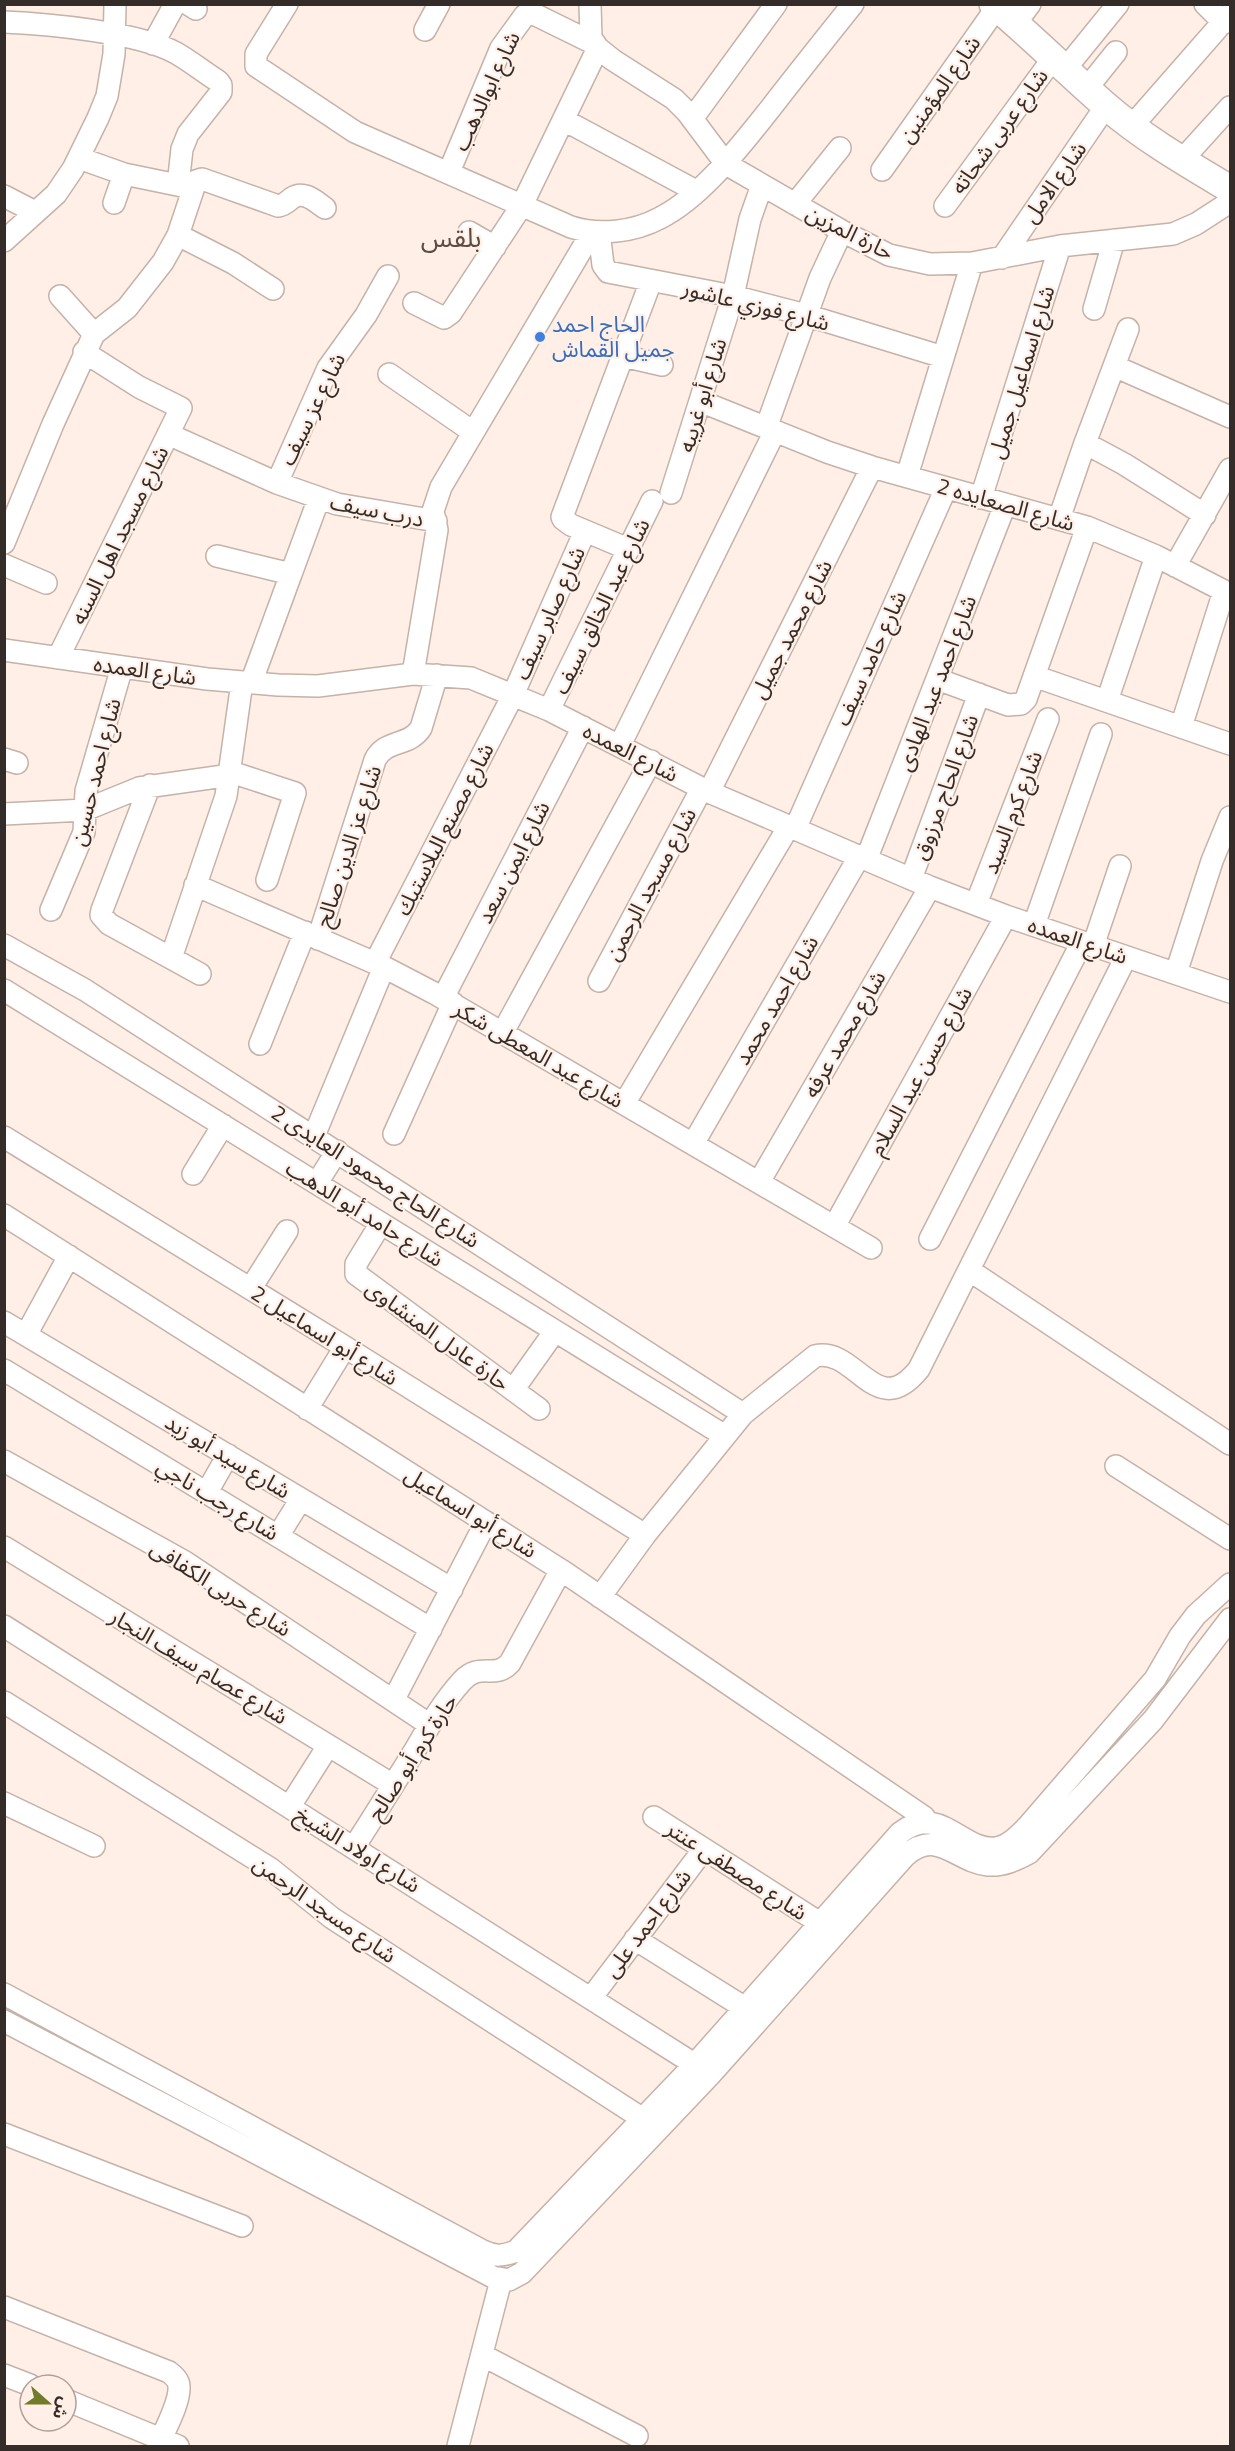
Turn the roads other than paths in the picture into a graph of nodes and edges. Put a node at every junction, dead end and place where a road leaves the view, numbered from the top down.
1 (115, 4) edge
2 (175, 4) edge
3 (287, 4) edge
4 (439, 4) edge
5 (590, 4) edge
6 (776, 4) edge
7 (853, 4) edge
8 (1118, 4) edge
9 (1205, 4) edge
10 (1009, 10) edge
11 (1227, 19) edge
12 (4, 22) edge
13 (425, 30) dead end
14 (114, 34) junction
15 (153, 44) junction
16 (596, 46) junction
17 (1116, 52) dead end
18 (1060, 62) junction
19 (1087, 88) junction
20 (1106, 106) junction
21 (1230, 107) edge
22 (692, 119) junction
23 (564, 120) junction
24 (1132, 126) junction
25 (840, 148) dead end
26 (79, 158) junction
27 (1182, 160) junction
28 (726, 164) junction
29 (882, 170) dead end
30 (449, 172) junction
31 (124, 174) junction
32 (762, 185) junction
33 (185, 187) junction
34 (1230, 189) edge
35 (696, 191) junction
36 (4, 196) edge
37 (1230, 202) edge
38 (114, 203) dead end
39 (795, 204) junction
40 (522, 206) junction
41 (945, 206) dead end
42 (325, 208) dead end
43 (35, 212) junction
44 (842, 231) junction
45 (469, 232) dead end
46 (596, 232) junction
47 (178, 235) junction
48 (1114, 240) junction
49 (4, 241) edge
50 (1060, 246) junction
51 (495, 247) junction
52 (1002, 258) junction
53 (972, 263) junction
54 (388, 276) dead end
55 (651, 281) junction
56 (273, 289) dead end
57 (60, 296) dead end
58 (733, 297) junction
59 (414, 303) dead end
60 (1094, 309) dead end
61 (806, 315) junction
62 (1128, 329) dead end
63 (89, 343) junction
64 (623, 356) junction
65 (943, 357) junction
66 (662, 366) dead end
67 (1114, 366) junction
68 (389, 374) dead end
69 (700, 401) junction
70 (1230, 417) edge
71 (771, 430) junction
72 (473, 432) junction
73 (168, 435) junction
74 (1085, 443) junction
75 (872, 467) junction
76 (1230, 470) edge
77 (907, 476) junction
78 (277, 483) junction
79 (946, 488) junction
80 (662, 497) joint
81 (319, 498) junction
82 (981, 498) junction
83 (1005, 505) junction
84 (1205, 515) junction
85 (1059, 519) junction
86 (436, 521) junction
87 (1087, 527) junction
88 (585, 531) junction
89 (5, 538) edge
90 (628, 549) junction
91 (217, 556) dead end
92 (1156, 556) junction
93 (4, 565) edge
94 (1176, 566) junction
95 (291, 574) junction
96 (46, 583) dead end
97 (1227, 592) edge
98 (4, 650) edge
99 (58, 658) junction
100 (122, 667) junction
101 (413, 674) junction
102 (437, 675) junction
103 (1034, 676) junction
104 (937, 679) junction
105 (247, 682) junction
106 (979, 694) junction
107 (513, 695) junction
108 (1107, 701) junction
109 (549, 710) junction
110 (1048, 719) dead end
111 (583, 727) junction
112 (1181, 727) junction
113 (1101, 734) dead end
114 (1230, 744) edge
115 (620, 746) junction
116 (651, 761) junction
117 (231, 773) junction
118 (150, 786) junction
119 (705, 790) junction
120 (85, 810) junction
121 (4, 814) edge
122 (1230, 817) edge
123 (792, 827) junction
124 (863, 859) junction
125 (1120, 866) dead end
126 (267, 880) dead end
127 (920, 883) junction
128 (195, 885) junction
129 (976, 904) junction
130 (51, 910) dead end
131 (1006, 916) junction
132 (1034, 925) junction
133 (311, 935) junction
134 (1088, 944) junction
135 (4, 945) edge
136 (1126, 957) junction
137 (171, 958) junction
138 (380, 965) junction
139 (1176, 973) junction
140 (200, 974) dead end
141 (599, 981) dead end
142 (4, 990) edge
143 (1230, 992) edge
144 (448, 1000) junction
145 (503, 1032) junction
146 (260, 1044) dead end
147 (624, 1104) junction
148 (223, 1125) junction
149 (394, 1134) dead end
150 (314, 1136) junction
151 (4, 1137) edge
152 (693, 1144) junction
153 (337, 1151) junction
154 (193, 1174) dead end
155 (759, 1182) junction
156 (317, 1183) junction
157 (4, 1215) edge
158 (381, 1223) junction
159 (835, 1226) junction
160 (287, 1231) dead end
161 (930, 1239) dead end
162 (871, 1248) dead end
163 (69, 1256) junction
164 (969, 1270) junction
165 (251, 1288) junction
166 (4, 1322) edge
167 (555, 1331) junction
168 (26, 1335) junction
169 (345, 1347) junction
170 (4, 1370) edge
171 (513, 1390) junction
172 (307, 1409) junction
173 (538, 1409) dead end
174 (744, 1413) junction
175 (725, 1436) junction
176 (1230, 1444) edge
177 (228, 1455) junction
178 (4, 1461) edge
179 (1116, 1466) dead end
180 (207, 1492) junction
181 (301, 1499) junction
182 (486, 1522) junction
183 (645, 1535) junction
184 (278, 1536) junction
185 (1230, 1539) edge
186 (4, 1547) edge
187 (561, 1570) junction
188 (1230, 1584) edge
189 (452, 1589) junction
190 (600, 1597) junction
191 (1230, 1619) edge
192 (4, 1626) edge
193 (431, 1629) junction
194 (394, 1699) junction
195 (4, 1702) edge
196 (430, 1725) junction
197 (328, 1746) junction
198 (1074, 1772) junction
199 (1094, 1784) junction
200 (393, 1785) junction
201 (4, 1803) edge
202 (290, 1806) junction
203 (654, 1817) dead end
204 (928, 1822) junction
205 (94, 1846) dead end
206 (354, 1847) junction
207 (704, 1849) junction
208 (985, 1856) junction
209 (820, 1923) junction
210 (636, 1939) junction
211 (4, 1995) edge
212 (591, 1998) junction
213 (745, 2008) junction
214 (4, 2021) edge
215 (137, 2066) junction
216 (702, 2070) junction
217 (125, 2084) junction
218 (644, 2119) junction
219 (4, 2134) edge
220 (242, 2226) dead end
221 (501, 2280) junction
222 (4, 2307) edge
223 (482, 2355) junction
224 (78, 2405) edge
225 (637, 2436) dead end
226 (166, 2444) edge
227 (458, 2446) edge

1 - 14 street
2 - 15 street
3 - 30 street
4 - 13 street
5 - 16 street
6 - 22 street
7 - 28 street
8 - 18 street, شارع عربى شحاته
9 - 11 street
10 - 18 street
10 - 29 street, شارع المؤمنين
11 - 24 street
12 - 14 street
14 - 15 street
14 - 26 street
15 - 33 street
16 - 22 street, حارة المزين
16 - 23 street
16 - 30 street, شارع ابوالدهب
17 - 19 street
18 - 19 street
18 - 41 street, شارع عربى شحاته
19 - 20 street
20 - 24 street
20 - 52 street, شارع الامل
21 - 27 street
22 - 28 street, حارة المزين
23 - 35 street
23 - 40 street
24 - 27 street
25 - 39 street
26 - 31 street
26 - 43 street
27 - 34 street
28 - 32 street, حارة المزين
28 - 35 street
30 - 40 street
31 - 33 street
31 - 38 street
32 - 39 street, حارة المزين
32 - 58 street, شارع أبو غريبه
33 - 42 street
33 - 47 street
35 - 46 street
36 - 43 street
37 - 48 street, حارة المزين
39 - 44 street, حارة المزين
40 - 46 street
40 - 51 street
43 - 49 street
44 - 53 street, حارة المزين
44 - 61 street
45 - 51 street
46 - 55 street, شارع فوزي عاشور
46 - 72 street
47 - 56 street
47 - 63 street
48 - 50 street, حارة المزين
48 - 60 street
50 - 52 street, حارة المزين
50 - 82 street, شارع اسماعيل جميل
51 - 59 street
52 - 53 street, حارة المزين
53 - 65 street
54 - 78 street, شارع عز سيف
55 - 58 street, شارع فوزي عاشور
55 - 64 street, شارع صابر سيف
57 - 63 street
58 - 61 street, شارع فوزي عاشور
58 - 69 street, شارع أبو غريبه
61 - 65 street, شارع فوزي عاشور
61 - 71 street
62 - 67 street
63 - 73 street, شارع مسجد اهل السنه
63 - 89 street
64 - 66 street
64 - 88 street, شارع صابر سيف
65 - 77 street
67 - 70 street
67 - 74 street
68 - 72 street
69 - 71 street, شارع الصعايده 2
69 - 80 street, شارع أبو غريبه
71 - 75 street, شارع الصعايده 2
71 - 115 street
72 - 86 street
73 - 78 street, درب سيف
73 - 99 street, شارع مسجد اهل السنه
74 - 84 street
74 - 85 street
75 - 77 street, شارع الصعايده 2
75 - 119 street, شارع محمد جميل
76 - 84 street
77 - 79 street, شارع الصعايده 2
78 - 81 street, درب سيف
79 - 82 street, شارع الصعايده 2
79 - 123 street, شارع حامد سيف
80 - 90 street, شارع عبد الخالق سيف
81 - 86 street, درب سيف
81 - 95 street, درب سيف
82 - 83 street, شارع الصعايده 2
83 - 85 street, شارع الصعايده 2
83 - 104 street, شارع احمد عبد الهادى
84 - 94 street
85 - 87 street, شارع الصعايده 2
86 - 101 street
87 - 92 street, شارع الصعايده 2
87 - 103 street
88 - 90 street, شارع صابر سيف
88 - 107 street, شارع صابر سيف
90 - 109 street, شارع عبد الخالق سيف
91 - 95 street
92 - 94 street, شارع الصعايده 2
92 - 108 street
93 - 96 street
94 - 97 street, شارع الصعايده 2
95 - 105 street, درب سيف
97 - 112 street
98 - 99 street, شارع العمده
99 - 100 street, شارع العمده
100 - 105 street, شارع العمده
100 - 120 street, شارع احمد حسين
101 - 102 street, شارع العمده
101 - 105 street, شارع العمده
102 - 107 street, شارع العمده
102 - 133 street, شارع عز الدين صالح
103 - 106 street
103 - 108 street
104 - 106 street
104 - 124 street, شارع احمد عبد الهادى
105 - 117 street, درب سيف
106 - 127 street, شارع الحاج مرزوق
107 - 109 street, شارع العمده
107 - 138 street, شارع مصنع البلاستيك
108 - 112 street
109 - 111 street, شارع العمده
110 - 129 street, شارع كرم السيد
111 - 115 street, شارع العمده
111 - 144 street, شارع ايمن سعد
112 - 114 street
113 - 132 street
115 - 116 street, شارع العمده
116 - 119 street, شارع العمده
116 - 145 street
117 - 118 street
117 - 126 street
117 - 128 street, درب سيف
118 - 120 street
118 - 137 street
119 - 123 street, شارع العمده
119 - 141 street, شارع مسجد الرحمن
120 - 121 street
120 - 130 street, شارع احمد حسين
122 - 139 street
123 - 124 street, شارع العمده
123 - 147 street, شارع حامد سيف
124 - 127 street, شارع العمده
124 - 152 street, شارع احمد محمد
125 - 134 street
127 - 129 street, شارع العمده
127 - 155 street, شارع محمد عرفه
128 - 133 street, شارع عبد المعطى شكر
128 - 137 street, درب سيف
129 - 131 street, شارع العمده
131 - 132 street, شارع العمده
131 - 159 street, شارع حسن عبد السلام
132 - 134 street, شارع العمده
133 - 138 street, شارع عبد المعطى شكر
133 - 146 street
134 - 136 street, شارع العمده
134 - 161 street
135 - 150 street, شارع الحاج محمود العايدى 2
136 - 139 street, شارع العمده
136 - 164 street
137 - 140 street
138 - 144 street, شارع عبد المعطى شكر
138 - 150 street, شارع مصنع البلاستيك
139 - 143 street, شارع العمده
142 - 148 street, شارع حامد أبو الدهب
144 - 145 street, شارع عبد المعطى شكر
144 - 149 street, شارع ايمن سعد
145 - 147 street, شارع عبد المعطى شكر
147 - 152 street, شارع عبد المعطى شكر
148 - 154 street
148 - 156 street, شارع حامد أبو الدهب
150 - 153 street, شارع الحاج محمود العايدى 2
151 - 165 street, شارع أبو اسماعيل 2
152 - 155 street, شارع عبد المعطى شكر
153 - 156 street
153 - 174 street, شارع الحاج محمود العايدى 2
155 - 159 street, شارع عبد المعطى شكر
156 - 158 street, شارع حامد أبو الدهب
157 - 163 street, شارع أبو اسماعيل
158 - 167 street, شارع حامد أبو الدهب
158 - 171 street, حارة عادل المنشاوى
159 - 162 street, شارع عبد المعطى شكر
160 - 165 street
163 - 168 street
163 - 172 street, شارع أبو اسماعيل
164 - 174 street
164 - 176 street
165 - 169 street, شارع أبو اسماعيل 2
166 - 168 street, شارع سيد أبو زيد
167 - 171 street
167 - 175 street, شارع حامد أبو الدهب
168 - 177 street, شارع سيد أبو زيد
169 - 172 street
169 - 183 street, شارع أبو اسماعيل 2
170 - 180 street, شارع رجب ناجي
171 - 173 street, حارة عادل المنشاوى
172 - 182 street, شارع أبو اسماعيل
174 - 175 street
175 - 183 street
177 - 180 street
177 - 181 street, شارع سيد أبو زيد
178 - 194 street, شارع حربى الكفافى
179 - 185 street
180 - 184 street, شارع رجب ناجي
181 - 184 street
181 - 189 street, شارع سيد أبو زيد
182 - 187 street, شارع أبو اسماعيل
182 - 189 street
183 - 190 street
184 - 193 street, شارع رجب ناجي
186 - 197 street, شارع عصام سيف النجار
187 - 190 street, شارع أبو اسماعيل
187 - 196 street, حارة كرم أبو صالح
188 - 198 street
189 - 193 street
190 - 204 street, شارع أبو اسماعيل
191 - 199 street
192 - 202 street, شارع اولاد الشيخ
193 - 194 street
194 - 196 street, شارع حربى الكفافى
195 - 218 street, شارع مسجد الرحمن
196 - 200 street, حارة كرم أبو صالح
197 - 200 street, شارع عصام سيف النجار
197 - 202 street
198 - 199 street
198 - 208 street
199 - 208 street
200 - 206 street, حارة كرم أبو صالح
201 - 205 street
202 - 206 street, شارع اولاد الشيخ
203 - 207 street, شارع مصطفى عنتر
204 - 208 street, شارع أبو اسماعيل
204 - 209 street
206 - 212 street, شارع اولاد الشيخ
207 - 209 street, شارع مصطفى عنتر
207 - 210 street, شارع احمد على
208 - 216 street
209 - 213 street
210 - 212 street, شارع احمد على
210 - 213 street
211 - 215 street
212 - 216 street, شارع اولاد الشيخ
213 - 216 street
214 - 217 street
215 - 217 street
215 - 218 street
216 - 218 street
216 - 221 street
217 - 221 street
219 - 220 street
221 - 223 street
222 - 226 street
223 - 225 street
223 - 227 street
224 - 226 street

